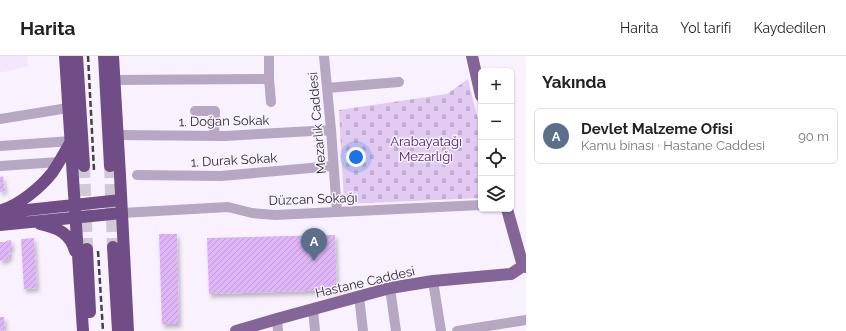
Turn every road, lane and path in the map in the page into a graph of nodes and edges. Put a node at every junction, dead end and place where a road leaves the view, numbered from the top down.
1 (65, 56) edge
2 (77, 56) edge
3 (104, 56) edge
4 (113, 56) edge
5 (269, 56) edge
6 (324, 56) edge
7 (472, 56) edge
8 (269, 79) junction
9 (114, 80) junction
10 (399, 82) dead end
11 (478, 83) edge
12 (327, 88) junction
13 (272, 102) dead end
14 (68, 108) junction
15 (195, 111) dead end
16 (0, 119) edge
17 (331, 130) junction
18 (118, 134) junction
19 (214, 136) junction
20 (71, 141) junction
21 (0, 146) edge
22 (59, 162) junction
23 (0, 166) edge
24 (84, 166) tunnel mouth
25 (110, 166) tunnel mouth
26 (333, 166) junction
27 (136, 175) dead end
28 (122, 200) junction
29 (75, 204) junction
30 (478, 205) edge
31 (0, 211) edge
32 (337, 212) junction
33 (508, 212) edge
34 (122, 213) junction
35 (0, 215) edge
36 (75, 218) junction
37 (29, 222) junction
38 (0, 225) edge
39 (113, 247) tunnel mouth
40 (87, 249) tunnel mouth
41 (525, 267) edge
42 (78, 268) junction
43 (433, 281) junction
44 (390, 288) junction
45 (359, 296) junction
46 (313, 309) junction
47 (277, 319) junction
48 (526, 320) edge
49 (480, 329) edge
50 (243, 330) edge
51 (83, 331) edge
52 (91, 331) edge
53 (118, 331) edge
54 (128, 331) edge
55 (278, 331) edge
56 (315, 331) edge
57 (363, 331) edge
58 (396, 331) edge
59 (441, 331) edge
60 (457, 331) edge

1 - 14 highway
2 - 24 highway
3 - 25 highway
4 - 9 highway
5 - 8 street
6 - 12 street, Mezarlık Caddesi
7 - 11 main road
8 - 9 street
8 - 13 street
9 - 18 highway
10 - 12 street
12 - 17 street, Mezarlık Caddesi
14 - 16 street
14 - 20 highway
15 - 19 street
17 - 19 street, 1. Doğan Sokak
17 - 26 street, Mezarlık Caddesi
18 - 19 street, 1. Doğan Sokak
18 - 28 highway
20 - 21 street
20 - 22 highway
20 - 29 highway
22 - 23 street
22 - 31 highway
26 - 27 street, 1. Durak Sokak
26 - 32 street, Mezarlık Caddesi
28 - 29 highway
28 - 34 highway
29 - 35 highway
29 - 36 highway
30 - 32 street, Düzcan Sokağı
32 - 34 street, Düzcan Sokağı
33 - 41 main road
34 - 36 highway
34 - 54 highway
36 - 37 highway
36 - 42 highway
37 - 38 highway
37 - 42 highway
39 - 53 highway
40 - 52 highway
41 - 43 main road, Hastane Caddesi
42 - 51 highway
43 - 44 main road, Hastane Caddesi
43 - 59 street
44 - 45 main road, Hastane Caddesi
44 - 58 street
45 - 46 main road, Hastane Caddesi
45 - 57 street
46 - 47 main road, Hastane Caddesi
46 - 56 street
47 - 50 main road, Hastane Caddesi
47 - 55 street
48 - 49 street
49 - 60 street

